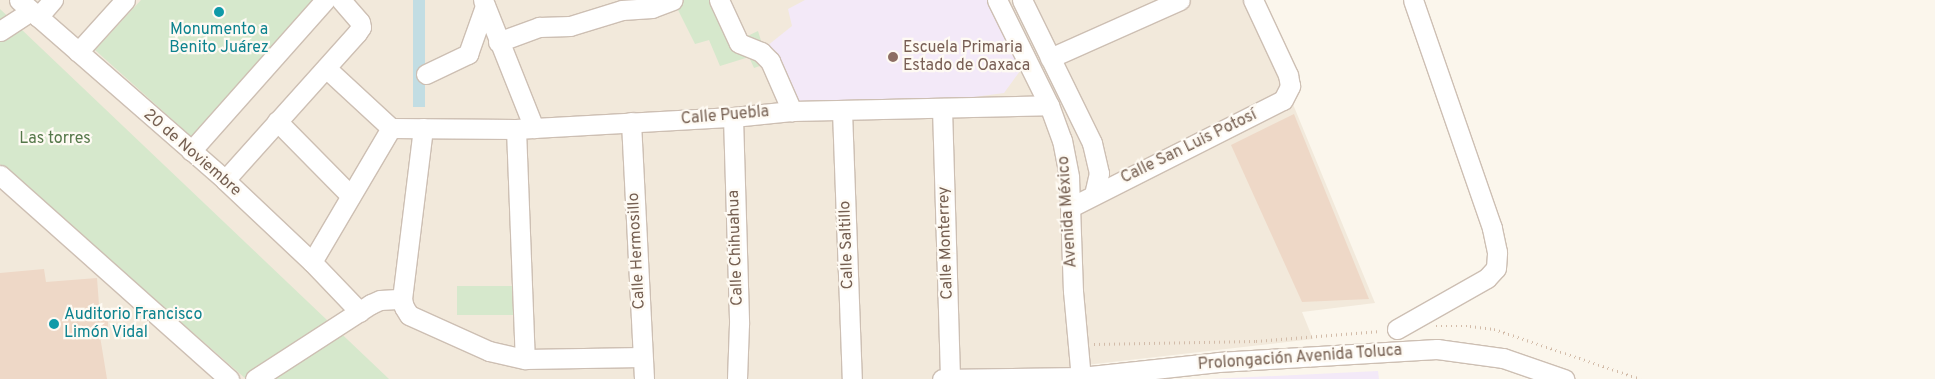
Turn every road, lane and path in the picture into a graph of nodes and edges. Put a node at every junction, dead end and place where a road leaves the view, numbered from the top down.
1 (53, 0) edge
2 (125, 0) edge
3 (324, 0) edge
4 (342, 0) edge
5 (673, 0) edge
6 (719, 0) edge
7 (997, 0) edge
8 (1022, 0) edge
9 (1180, 0) edge
10 (1253, 0) edge
11 (1413, 0) edge
12 (484, 3) edge
13 (29, 10) edge
14 (0, 31) edge
15 (498, 42) junction
16 (78, 52) junction
17 (1050, 58) junction
18 (326, 68) junction
19 (426, 74) dead end
20 (1049, 105) junction
21 (942, 108) junction
22 (842, 110) junction
23 (792, 111) junction
24 (733, 118) junction
25 (277, 122) junction
26 (631, 122) junction
27 (406, 127) junction
28 (525, 128) junction
29 (191, 151) junction
30 (0, 175) edge
31 (225, 180) junction
32 (1094, 194) junction
33 (351, 196) junction
34 (1071, 207) junction
35 (312, 262) junction
36 (395, 301) junction
37 (360, 312) junction
38 (1433, 326) dead end
39 (1397, 329) joint
40 (1079, 345) junction
41 (642, 356) junction
42 (524, 359) junction
43 (950, 378) edge
44 (1081, 378) edge
45 (229, 379) edge
46 (255, 379) edge
47 (644, 379) edge
48 (738, 379) edge
49 (852, 379) edge
50 (942, 379) edge
51 (1564, 379) edge
52 (1641, 379) edge

1 - 13 street
2 - 16 street
3 - 29 street
4 - 18 street
5 - 15 street
6 - 23 street
7 - 20 street, Avenida México
8 - 17 street, Avenida México
9 - 17 street
10 - 32 street, Calle San Luis Potosí
11 - 39 street
12 - 15 street
12 - 19 street
13 - 14 street
13 - 16 street, 20 de Noviembre
15 - 28 street
16 - 29 street, 20 de Noviembre
17 - 32 street, Avenida México
18 - 25 street
18 - 27 street
20 - 21 street, Calle Puebla
20 - 34 street, Avenida México
21 - 22 street, Calle Puebla
21 - 43 street, Calle Monterrey
22 - 23 street, Calle Puebla
22 - 49 street, Calle Saltillo
23 - 24 street, Calle Puebla
24 - 26 street, Calle Puebla
24 - 48 street, Calle Chihuahua
25 - 31 street
25 - 33 street
26 - 28 street, Calle Puebla
26 - 41 street, Calle Hermosillo
27 - 28 street, Calle Puebla
27 - 33 street
27 - 36 street
28 - 42 street
29 - 31 street, 20 de Noviembre
30 - 45 street
31 - 35 street, 20 de Noviembre
32 - 34 street, Calle San Luis Potosí
33 - 35 street
34 - 40 street, Avenida México
35 - 37 street, 20 de Noviembre
36 - 37 street
36 - 42 street
37 - 46 street
38 - 52 path
39 - 40 path, Prolongación Avenida Toluca
40 - 44 street, Avenida México
41 - 42 street
41 - 47 street, Calle Hermosillo
43 - 44 street, Prolongación Avenida Toluca
43 - 50 street, Prolongación Avenida Toluca
44 - 51 street, Prolongación Avenida Toluca

